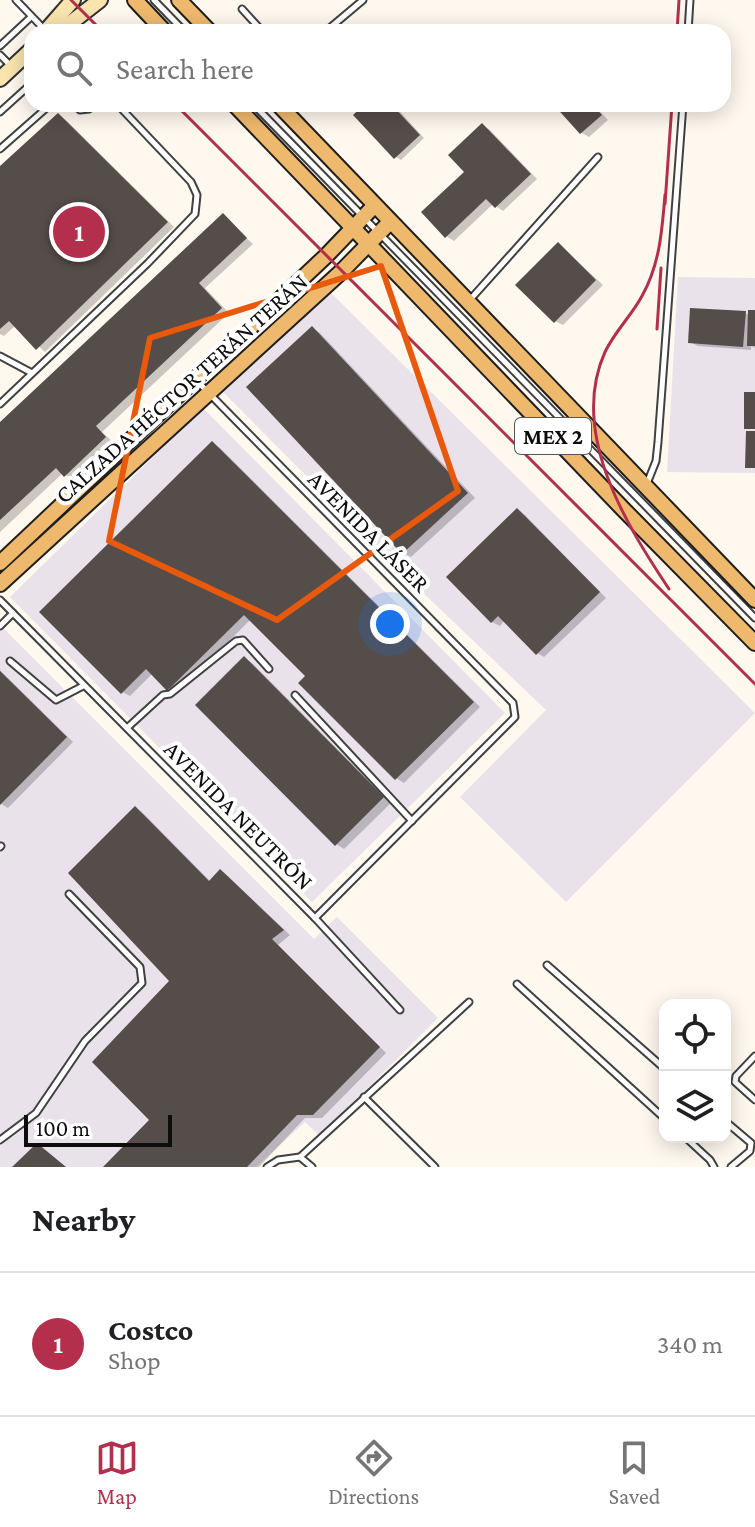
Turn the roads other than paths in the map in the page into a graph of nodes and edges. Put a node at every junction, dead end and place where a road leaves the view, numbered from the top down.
1 (16, 0) edge
2 (73, 0) edge
3 (100, 0) edge
4 (135, 0) edge
5 (154, 0) edge
6 (179, 0) edge
7 (363, 0) edge
8 (690, 0) edge
9 (242, 9) dead end
10 (31, 17) junction
11 (38, 24) edge
12 (53, 24) edge
13 (69, 24) edge
14 (158, 24) edge
15 (177, 24) edge
16 (202, 24) edge
17 (256, 24) edge
18 (334, 24) edge
19 (688, 24) edge
20 (0, 46) edge
21 (0, 55) edge
22 (24, 57) edge
23 (13, 67) junction
24 (0, 79) edge
25 (24, 90) edge
26 (0, 112) edge
27 (42, 112) edge
28 (125, 112) edge
29 (242, 112) edge
30 (260, 112) edge
31 (286, 112) edge
32 (682, 112) edge
33 (0, 149) edge
34 (598, 157) dead end
35 (374, 206) junction
36 (390, 222) junction
37 (357, 224) junction
38 (372, 239) junction
39 (468, 302) junction
40 (1, 359) edge
41 (32, 373) junction
42 (195, 379) junction
43 (208, 394) junction
44 (0, 404) edge
45 (646, 487) junction
46 (0, 563) edge
47 (0, 584) edge
48 (0, 600) edge
49 (755, 600) edge
50 (13, 613) junction
51 (755, 618) edge
52 (0, 626) edge
53 (755, 643) edge
54 (10, 661) dead end
55 (269, 669) dead end
56 (83, 686) junction
57 (295, 695) dead end
58 (516, 710) joint
59 (127, 728) junction
60 (412, 821) junction
61 (69, 894) dead end
62 (315, 918) junction
63 (547, 965) dead end
64 (517, 984) dead end
65 (469, 1002) dead end
66 (400, 1010) dead end
67 (754, 1060) edge
68 (659, 1064) edge
69 (364, 1097) junction
70 (755, 1100) edge
71 (659, 1114) edge
72 (731, 1126) edge
73 (0, 1140) edge
74 (692, 1143) edge
75 (300, 1157) junction
76 (267, 1167) edge
77 (312, 1167) edge
78 (435, 1167) edge
79 (714, 1167) edge
80 (731, 1167) edge

1 - 10 lane
2 - 12 street
3 - 13 street
4 - 14 main road
5 - 15 lane
6 - 16 main road
7 - 18 lane
8 - 19 lane
9 - 17 lane
10 - 11 lane
10 - 20 lane
21 - 23 lane
22 - 23 street
23 - 24 street
25 - 26 lane
27 - 33 lane
28 - 41 lane
29 - 37 main road, MEX 2
30 - 37 lane
31 - 35 main road, MEX 2
32 - 45 lane
34 - 39 lane
35 - 36 main road, MEX 2
35 - 37 main road, CALZADA HÉCTOR TERÁN TERÁN
36 - 38 main road, CALZADA HÉCTOR TERÁN TERÁN
36 - 39 main road, MEX 2
37 - 38 main road, MEX 2
37 - 42 main road, CALZADA HÉCTOR TERÁN TERÁN
38 - 43 main road, CALZADA HÉCTOR TERÁN TERÁN
38 - 51 lane
38 - 53 main road, MEX 2
39 - 45 main road, MEX 2
40 - 41 lane
41 - 44 lane
42 - 43 lane, AVENIDA LÁSER
42 - 46 main road, CALZADA HÉCTOR TERÁN TERÁN
43 - 47 main road, CALZADA HÉCTOR TERÁN TERÁN
43 - 58 lane, AVENIDA LÁSER
45 - 49 main road, MEX 2
48 - 50 lane, AVENIDA NEUTRÓN
50 - 52 lane
50 - 56 lane, AVENIDA NEUTRÓN
54 - 56 lane
55 - 59 lane
56 - 59 lane, AVENIDA NEUTRÓN
57 - 60 lane
58 - 60 lane, AVENIDA NEUTRÓN
59 - 62 lane, AVENIDA NEUTRÓN
60 - 62 lane, AVENIDA NEUTRÓN
61 - 73 lane
62 - 66 lane
63 - 68 lane
64 - 71 lane
65 - 69 lane
67 - 70 lane
69 - 75 lane
69 - 78 lane
72 - 80 lane
74 - 79 lane
75 - 76 lane
75 - 77 lane

